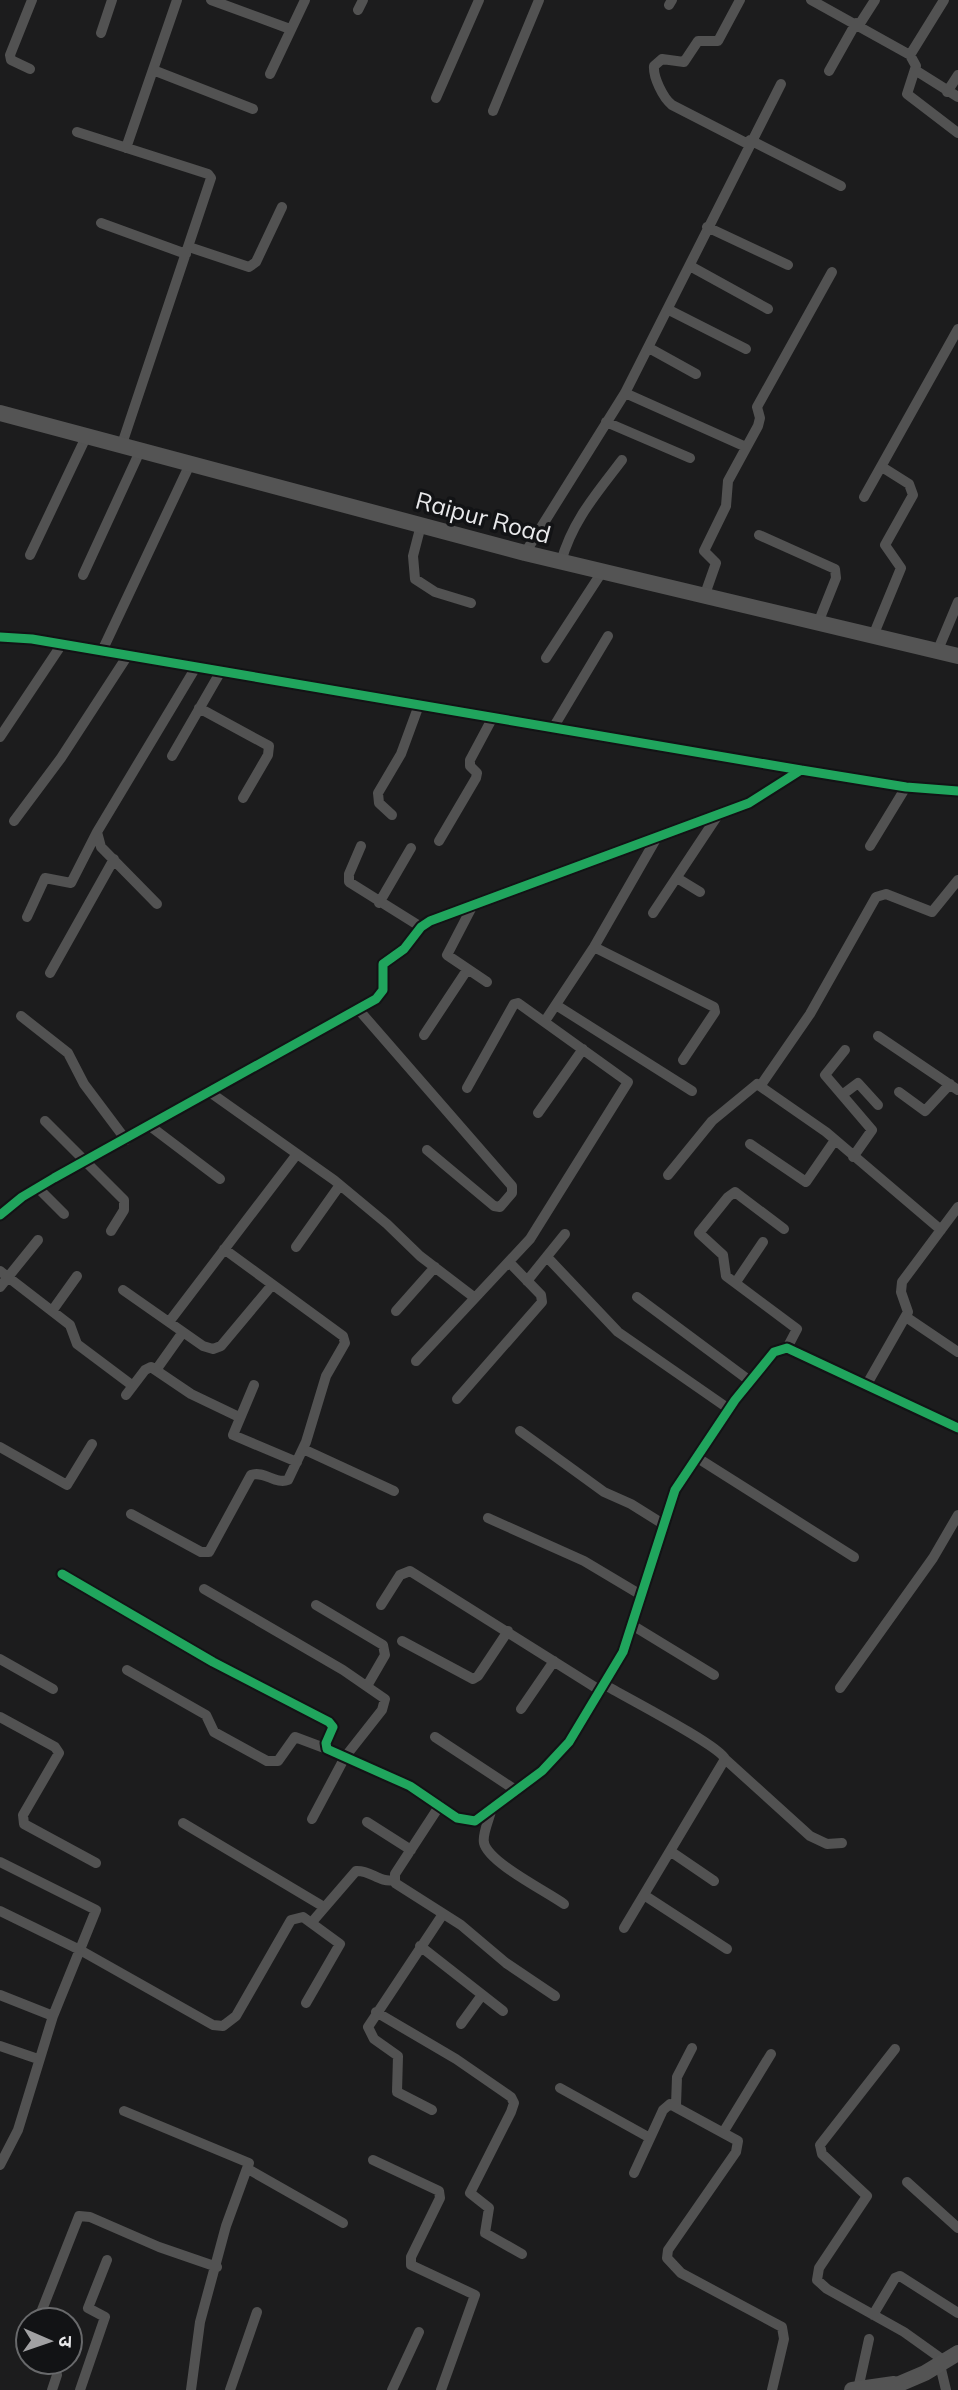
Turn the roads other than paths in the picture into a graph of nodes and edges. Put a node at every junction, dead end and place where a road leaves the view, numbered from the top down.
1 (33, 0) edge
2 (111, 0) edge
3 (177, 0) edge
4 (211, 0) edge
5 (305, 0) edge
6 (479, 0) edge
7 (539, 0) edge
8 (740, 0) edge
9 (811, 0) edge
10 (875, 0) edge
11 (944, 0) edge
12 (857, 24) junction
13 (290, 29) junction
14 (101, 33) dead end
15 (910, 55) junction
16 (30, 69) dead end
17 (153, 70) junction
18 (829, 71) dead end
19 (915, 71) junction
20 (270, 74) dead end
21 (958, 75) edge
22 (781, 84) dead end
23 (947, 92) junction
24 (958, 97) edge
25 (436, 98) dead end
26 (253, 109) dead end
27 (493, 111) dead end
28 (77, 132) dead end
29 (958, 133) edge
30 (749, 142) junction
31 (126, 148) junction
32 (841, 186) dead end
33 (282, 207) dead end
34 (101, 223) dead end
35 (708, 227) junction
36 (188, 251) junction
37 (788, 265) dead end
38 (690, 266) junction
39 (832, 272) dead end
40 (768, 309) dead end
41 (669, 310) junction
42 (958, 329) edge
43 (649, 348) junction
44 (746, 349) dead end
45 (696, 374) dead end
46 (625, 393) junction
47 (0, 413) edge
48 (606, 422) junction
49 (87, 435) junction
50 (122, 444) junction
51 (746, 447) junction
52 (141, 449) junction
53 (690, 458) dead end
54 (622, 460) dead end
55 (191, 463) junction
56 (882, 467) junction
57 (864, 497) dead end
58 (421, 525) junction
59 (759, 535) dead end
60 (525, 554) junction
61 (30, 555) dead end
62 (561, 562) junction
63 (602, 572) junction
64 (83, 575) dead end
65 (704, 597) junction
66 (958, 602) edge
67 (471, 603) dead end
68 (818, 623) junction
69 (873, 635) junction
70 (0, 636) edge
71 (608, 636) dead end
72 (62, 644) junction
73 (102, 651) junction
74 (937, 652) junction
75 (128, 655) junction
76 (958, 656) edge
77 (546, 658) dead end
78 (196, 667) junction
79 (220, 671) junction
80 (419, 705) junction
81 (199, 708) junction
82 (493, 718) junction
83 (553, 728) junction
84 (0, 737) edge
85 (172, 756) dead end
86 (801, 770) junction
87 (906, 787) junction
88 (958, 791) edge
89 (243, 798) dead end
90 (393, 815) dead end
91 (718, 815) junction
92 (14, 821) dead end
93 (96, 832) junction
94 (656, 839) junction
95 (439, 841) dead end
96 (361, 846) dead end
97 (870, 846) dead end
98 (411, 848) dead end
99 (114, 859) junction
100 (677, 878) junction
101 (958, 880) edge
102 (700, 892) dead end
103 (379, 902) junction
104 (157, 904) dead end
105 (473, 905) junction
106 (653, 913) dead end
107 (27, 917) dead end
108 (421, 927) junction
109 (594, 947) junction
110 (467, 970) junction
111 (50, 973) dead end
112 (487, 982) dead end
113 (556, 1005) junction
114 (358, 1009) junction
115 (21, 1016) dead end
116 (545, 1021) junction
117 (424, 1035) dead end
118 (878, 1036) dead end
119 (583, 1049) junction
120 (845, 1050) dead end
121 (683, 1060) dead end
122 (761, 1085) junction
123 (954, 1087) edge
124 (467, 1088) dead end
125 (692, 1091) dead end
126 (899, 1092) dead end
127 (211, 1094) junction
128 (842, 1095) junction
129 (878, 1105) dead end
130 (538, 1113) dead end
131 (45, 1121) dead end
132 (150, 1126) junction
133 (127, 1140) junction
134 (835, 1140) junction
135 (750, 1144) dead end
136 (427, 1150) dead end
137 (298, 1154) junction
138 (853, 1157) junction
139 (85, 1162) junction
140 (667, 1175) dead end
141 (220, 1180) dead end
142 (340, 1185) junction
143 (38, 1188) junction
144 (958, 1207) edge
145 (64, 1214) dead end
146 (0, 1215) edge
147 (944, 1227) junction
148 (784, 1229) dead end
149 (958, 1229) edge
150 (111, 1231) dead end
151 (565, 1234) dead end
152 (37, 1240) dead end
153 (763, 1242) dead end
154 (296, 1247) dead end
155 (224, 1249) junction
156 (547, 1257) junction
157 (509, 1262) junction
158 (435, 1267) junction
159 (77, 1276) dead end
160 (3, 1279) edge
161 (527, 1281) junction
162 (736, 1282) junction
163 (272, 1284) junction
164 (123, 1290) dead end
165 (636, 1297) dead end
166 (475, 1298) junction
167 (52, 1311) junction
168 (396, 1311) dead end
169 (906, 1317) junction
170 (169, 1322) junction
171 (183, 1332) junction
172 (787, 1348) junction
173 (958, 1352) edge
174 (416, 1361) dead end
175 (156, 1370) junction
176 (750, 1381) junction
177 (867, 1384) junction
178 (254, 1385) dead end
179 (457, 1399) dead end
180 (729, 1409) junction
181 (240, 1417) junction
182 (958, 1428) edge
183 (520, 1431) dead end
184 (92, 1444) dead end
185 (0, 1447) edge
186 (303, 1449) junction
187 (696, 1457) junction
188 (297, 1462) junction
189 (394, 1491) dead end
190 (131, 1514) dead end
191 (958, 1515) edge
192 (488, 1518) dead end
193 (663, 1524) junction
194 (854, 1558) dead end
195 (62, 1574) dead end
196 (204, 1589) dead end
197 (641, 1595) junction
198 (316, 1605) dead end
199 (381, 1605) dead end
200 (632, 1625) junction
201 (508, 1631) junction
202 (401, 1640) dead end
203 (0, 1659) edge
204 (554, 1661) junction
205 (127, 1670) dead end
206 (714, 1675) dead end
207 (367, 1686) junction
208 (603, 1688) junction
209 (840, 1688) dead end
210 (54, 1689) dead end
211 (521, 1709) dead end
212 (0, 1717) edge
213 (435, 1737) dead end
214 (327, 1749) junction
215 (345, 1757) junction
216 (725, 1759) junction
217 (517, 1791) junction
218 (440, 1805) junction
219 (491, 1811) junction
220 (312, 1819) dead end
221 (367, 1822) dead end
222 (183, 1823) dead end
223 (842, 1843) dead end
224 (411, 1850) junction
225 (670, 1851) junction
226 (0, 1862) edge
227 (96, 1863) dead end
228 (394, 1880) junction
229 (714, 1881) dead end
230 (644, 1895) junction
231 (564, 1904) dead end
232 (324, 1908) junction
233 (0, 1911) edge
234 (443, 1914) junction
235 (312, 1922) junction
236 (624, 1928) dead end
237 (420, 1946) junction
238 (727, 1949) dead end
239 (80, 1950) junction
240 (0, 1995) edge
241 (482, 1995) junction
242 (555, 1996) dead end
243 (306, 2003) dead end
244 (503, 2011) dead end
245 (376, 2012) junction
246 (53, 2016) junction
247 (461, 2024) dead end
248 (0, 2046) edge
249 (692, 2048) dead end
250 (895, 2049) dead end
251 (771, 2054) dead end
252 (38, 2059) junction
253 (561, 2088) dead end
254 (676, 2105) junction
255 (432, 2110) dead end
256 (124, 2111) dead end
257 (724, 2131) junction
258 (650, 2138) junction
259 (373, 2160) dead end
260 (0, 2165) edge
261 (248, 2169) junction
262 (634, 2173) dead end
263 (906, 2182) dead end
264 (343, 2223) dead end
265 (958, 2228) edge
266 (522, 2254) dead end
267 (107, 2260) dead end
268 (217, 2267) junction
269 (44, 2306) edge
270 (257, 2312) dead end
271 (958, 2313) edge
272 (873, 2315) junction
273 (419, 2332) dead end
274 (869, 2339) dead end
275 (948, 2360) edge
276 (891, 2387) edge
277 (855, 2389) edge
278 (80, 2390) edge
279 (191, 2390) edge
280 (230, 2390) edge
281 (392, 2390) edge
282 (441, 2390) edge
283 (772, 2390) edge
284 (946, 2390) edge

1 - 16 street
2 - 14 street
3 - 17 street
4 - 13 street
5 - 13 street
6 - 25 street
7 - 27 street
8 - 30 street
9 - 12 street
10 - 12 street
11 - 15 street
12 - 15 street
12 - 18 street
13 - 20 street
15 - 19 street
17 - 26 street
17 - 31 street
19 - 23 street
19 - 29 street
21 - 23 street
22 - 30 street
23 - 24 street
28 - 31 street
30 - 32 street
30 - 35 street
31 - 36 street
33 - 36 street
34 - 36 street
35 - 37 street
35 - 38 street
36 - 50 street
38 - 40 street
38 - 41 street
39 - 51 street
41 - 43 street
41 - 44 street
42 - 56 street
43 - 45 street
43 - 46 street
46 - 48 street
46 - 51 street
47 - 49 main road, Raipur Road
48 - 53 street
48 - 60 street
49 - 50 main road, Raipur Road
49 - 61 street
50 - 52 main road, Raipur Road
51 - 65 street
52 - 55 main road, Raipur Road
52 - 64 street
54 - 62 street
55 - 58 main road, Raipur Road
55 - 73 street
56 - 57 street
56 - 69 street
58 - 60 main road, Raipur Road
58 - 67 street
59 - 68 street
60 - 62 main road, Raipur Road
62 - 63 main road, Raipur Road
63 - 65 main road, Raipur Road
63 - 77 street
65 - 68 main road, Raipur Road
66 - 74 street
68 - 69 main road, Raipur Road
69 - 74 main road, Raipur Road
70 - 72 street
71 - 83 street
72 - 73 street
72 - 84 street
73 - 75 street
74 - 76 main road, Raipur Road
75 - 78 street
75 - 92 street
78 - 79 street
78 - 93 street
79 - 80 street
79 - 81 street
80 - 82 street
80 - 90 street
81 - 85 street
81 - 89 street
82 - 83 street
82 - 95 street
83 - 86 street
86 - 87 street
86 - 91 street
87 - 88 street
87 - 97 street
91 - 94 street
91 - 100 street
93 - 99 street
93 - 107 street
94 - 105 street
94 - 109 street
96 - 103 street
98 - 103 street
99 - 104 street
99 - 111 street
100 - 102 street
100 - 106 street
101 - 122 street
103 - 108 street
105 - 108 street
105 - 110 street
108 - 114 street
109 - 113 street
109 - 121 street
110 - 112 street
110 - 117 street
113 - 116 street
113 - 125 street
114 - 127 street
114 - 136 street
115 - 133 street
116 - 119 street
116 - 124 street
118 - 123 street
119 - 130 street
119 - 157 street
120 - 128 street
122 - 134 street
122 - 140 street
123 - 126 street
127 - 132 street
127 - 137 street
128 - 129 street
128 - 138 street
131 - 139 street
132 - 133 street
132 - 141 street
133 - 139 street
134 - 135 street
134 - 138 street
137 - 142 street
137 - 155 street
138 - 147 street
139 - 143 street
139 - 150 street
142 - 154 street
142 - 158 street
143 - 145 street
143 - 146 street
144 - 147 street
147 - 149 street
147 - 169 street
148 - 162 street
151 - 156 street
152 - 160 street
153 - 162 street
155 - 163 street
155 - 170 street
156 - 161 street
156 - 180 street
157 - 161 street
157 - 166 street
158 - 166 street
158 - 168 street
159 - 167 street
160 - 167 street
161 - 179 street
162 - 172 street
163 - 171 street
163 - 186 street
164 - 170 street
165 - 176 street
166 - 174 street
167 - 175 street
169 - 173 street
169 - 177 street
170 - 171 street
171 - 175 street
172 - 176 street
172 - 177 street
175 - 181 street
176 - 180 street
177 - 182 street
178 - 181 street
180 - 187 street
181 - 188 street
183 - 193 street
184 - 185 street
186 - 188 street
186 - 189 street
187 - 193 street
187 - 194 street
188 - 190 street
191 - 209 street
192 - 197 street
193 - 197 street
195 - 214 street
196 - 207 street
197 - 200 street
198 - 207 street
199 - 201 street
200 - 206 street
200 - 208 street
201 - 202 street
201 - 204 street
203 - 210 street
204 - 208 street
204 - 211 street
205 - 214 street
207 - 215 street
208 - 216 street
208 - 217 street
212 - 227 street
213 - 217 street
214 - 215 street
215 - 218 street
215 - 220 street
216 - 223 street
216 - 225 street
217 - 219 street
218 - 219 street
218 - 224 street
219 - 231 street
221 - 224 street
222 - 232 street
224 - 228 street
225 - 229 street
225 - 230 street
226 - 239 street
228 - 232 street
228 - 234 street
230 - 236 street
230 - 238 street
232 - 235 street
233 - 239 street
234 - 237 street
234 - 242 street
235 - 239 street
235 - 243 street
237 - 241 street
237 - 245 street
239 - 246 street
240 - 246 street
241 - 244 street
241 - 247 street
245 - 255 street
245 - 266 street
246 - 252 street
248 - 252 street
249 - 254 street
250 - 272 street
251 - 257 street
252 - 260 street
253 - 258 street
254 - 257 street
254 - 258 street
256 - 261 street
257 - 283 street
258 - 262 street
259 - 282 street
261 - 264 street
261 - 268 street
263 - 265 street
267 - 278 street
268 - 269 street
268 - 279 street
270 - 280 street
271 - 272 street
272 - 275 street
273 - 281 street
274 - 277 street
275 - 276 main road
275 - 284 street
276 - 277 main road

